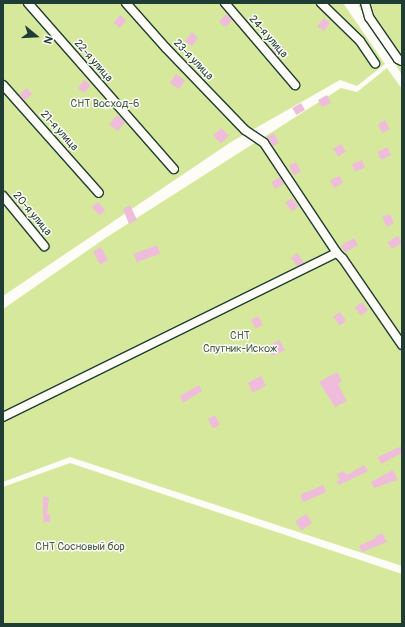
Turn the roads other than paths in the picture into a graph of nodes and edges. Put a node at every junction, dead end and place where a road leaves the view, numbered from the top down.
1 (28, 3) edge
2 (126, 3) edge
3 (225, 3) edge
4 (321, 3) edge
5 (365, 3) edge
6 (402, 60) edge
7 (375, 63) dead end
8 (3, 85) edge
9 (295, 85) dead end
10 (174, 169) dead end
11 (99, 193) dead end
12 (3, 196) edge
13 (44, 246) dead end
14 (337, 252) junction
15 (402, 345) edge
16 (3, 417) edge

1 - 10 street, 22-я улица
2 - 14 street, 23-я улица
3 - 9 street, 24-я улица
4 - 7 street
5 - 6 street
8 - 11 street, 21-я улица
12 - 13 street, 20-я улица
14 - 15 street, 23-я улица
14 - 16 street

